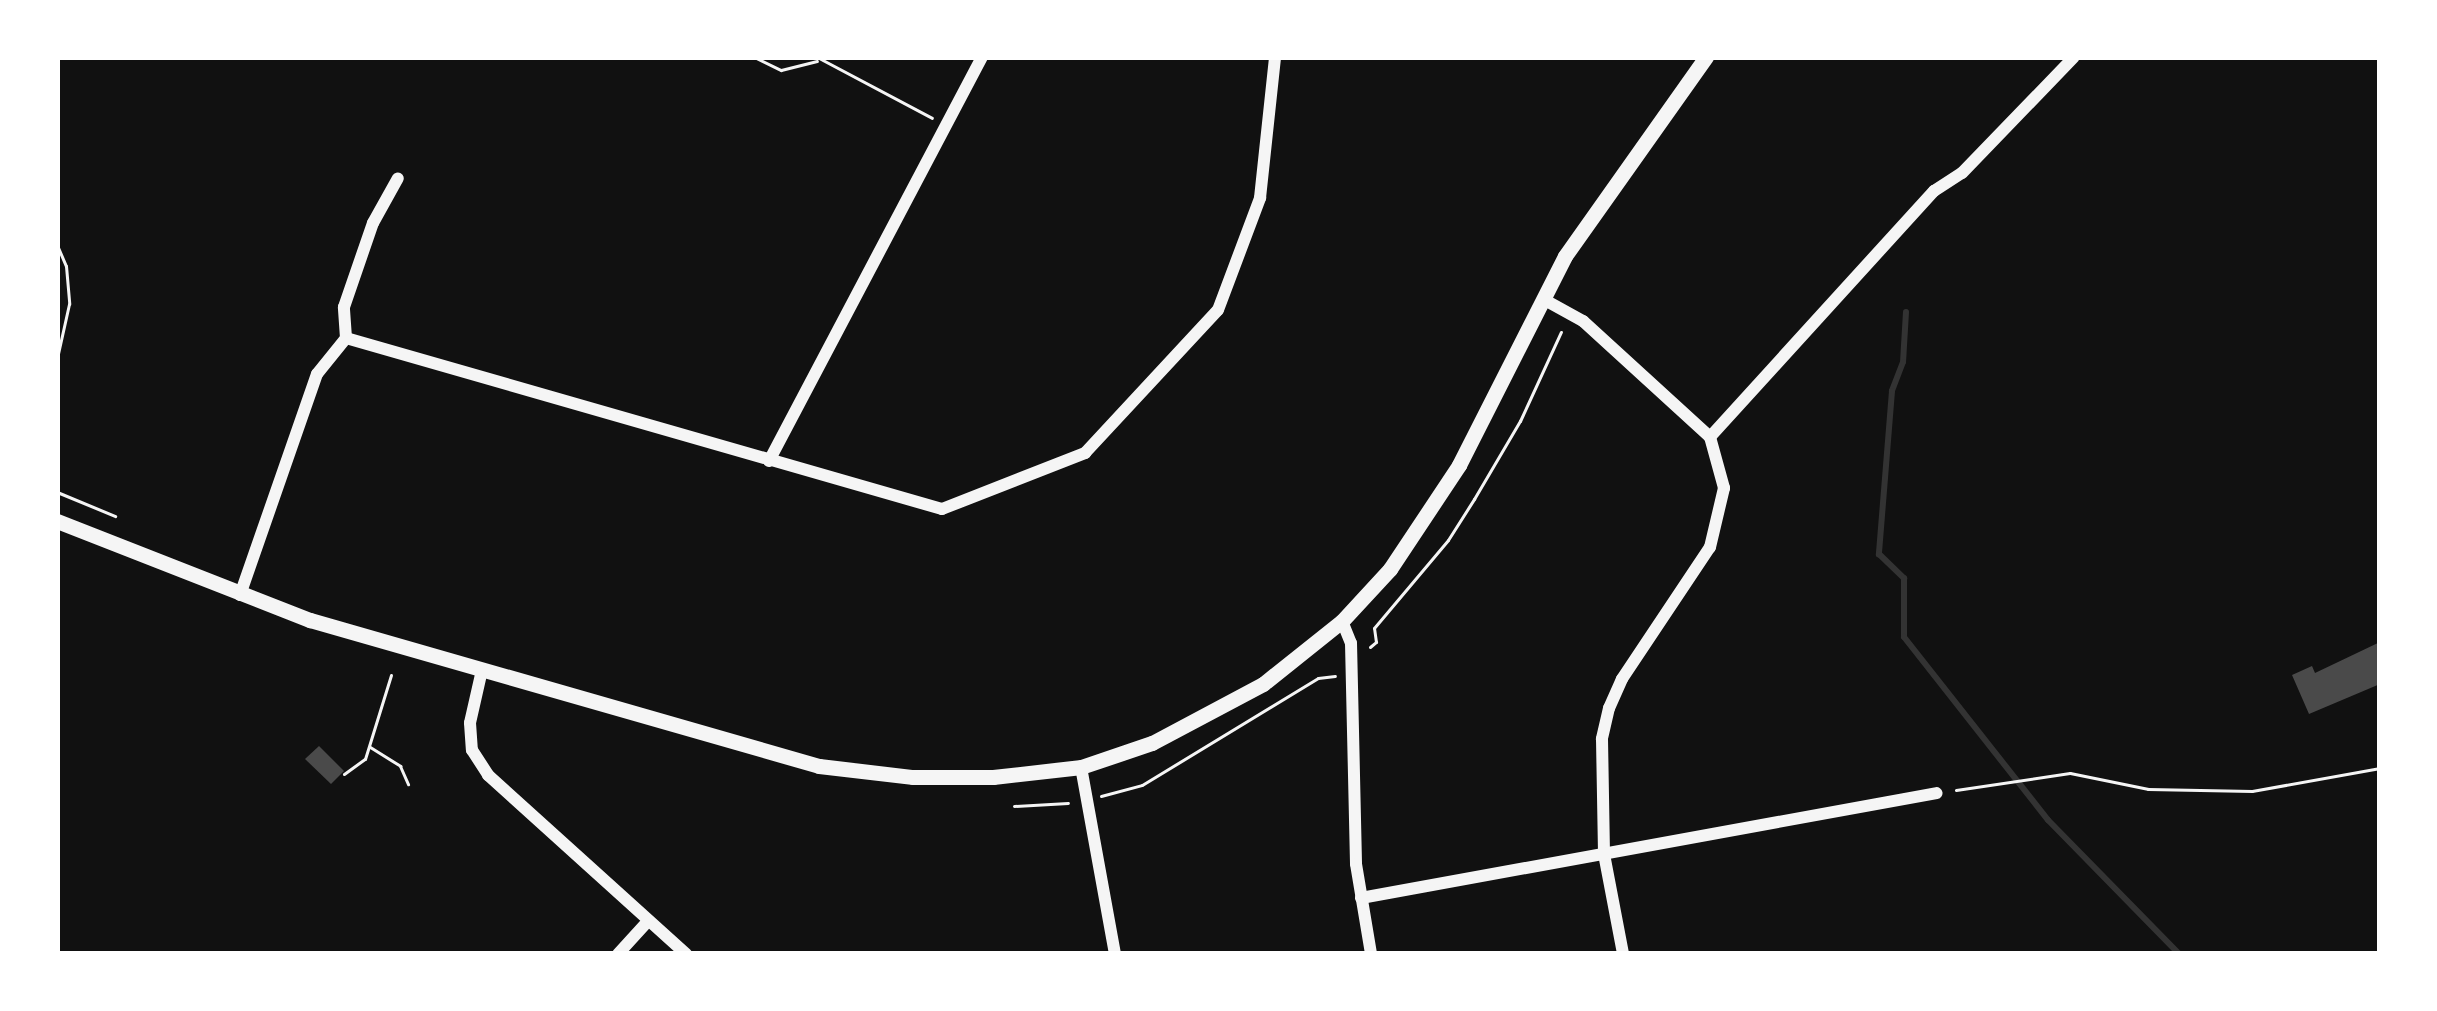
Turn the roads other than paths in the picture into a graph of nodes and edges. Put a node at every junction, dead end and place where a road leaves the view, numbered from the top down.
1 (982, 57) edge
2 (1275, 57) edge
3 (1706, 57) edge
4 (2074, 57) edge
5 (398, 178) dead end
6 (1543, 299) junction
7 (346, 338) junction
8 (1710, 437) junction
9 (770, 460) junction
10 (57, 521) edge
11 (240, 595) junction
12 (1342, 621) junction
13 (482, 670) junction
14 (1081, 767) junction
15 (1937, 793) road end
16 (1604, 854) junction
17 (1361, 898) junction
18 (648, 921) junction
19 (618, 954) edge
20 (686, 954) edge
21 (1115, 954) edge
22 (1371, 954) edge
23 (1623, 954) edge

1 - 9 street
2 - 9 street
3 - 6 street
4 - 8 street
5 - 7 street
6 - 8 street
6 - 12 street
7 - 9 street
7 - 11 street
8 - 16 street
10 - 11 street
11 - 13 street
12 - 14 street
12 - 17 street
13 - 14 street
13 - 18 street
14 - 21 street
15 - 16 street
16 - 17 street
16 - 23 street
17 - 22 street
18 - 19 street
18 - 20 street

